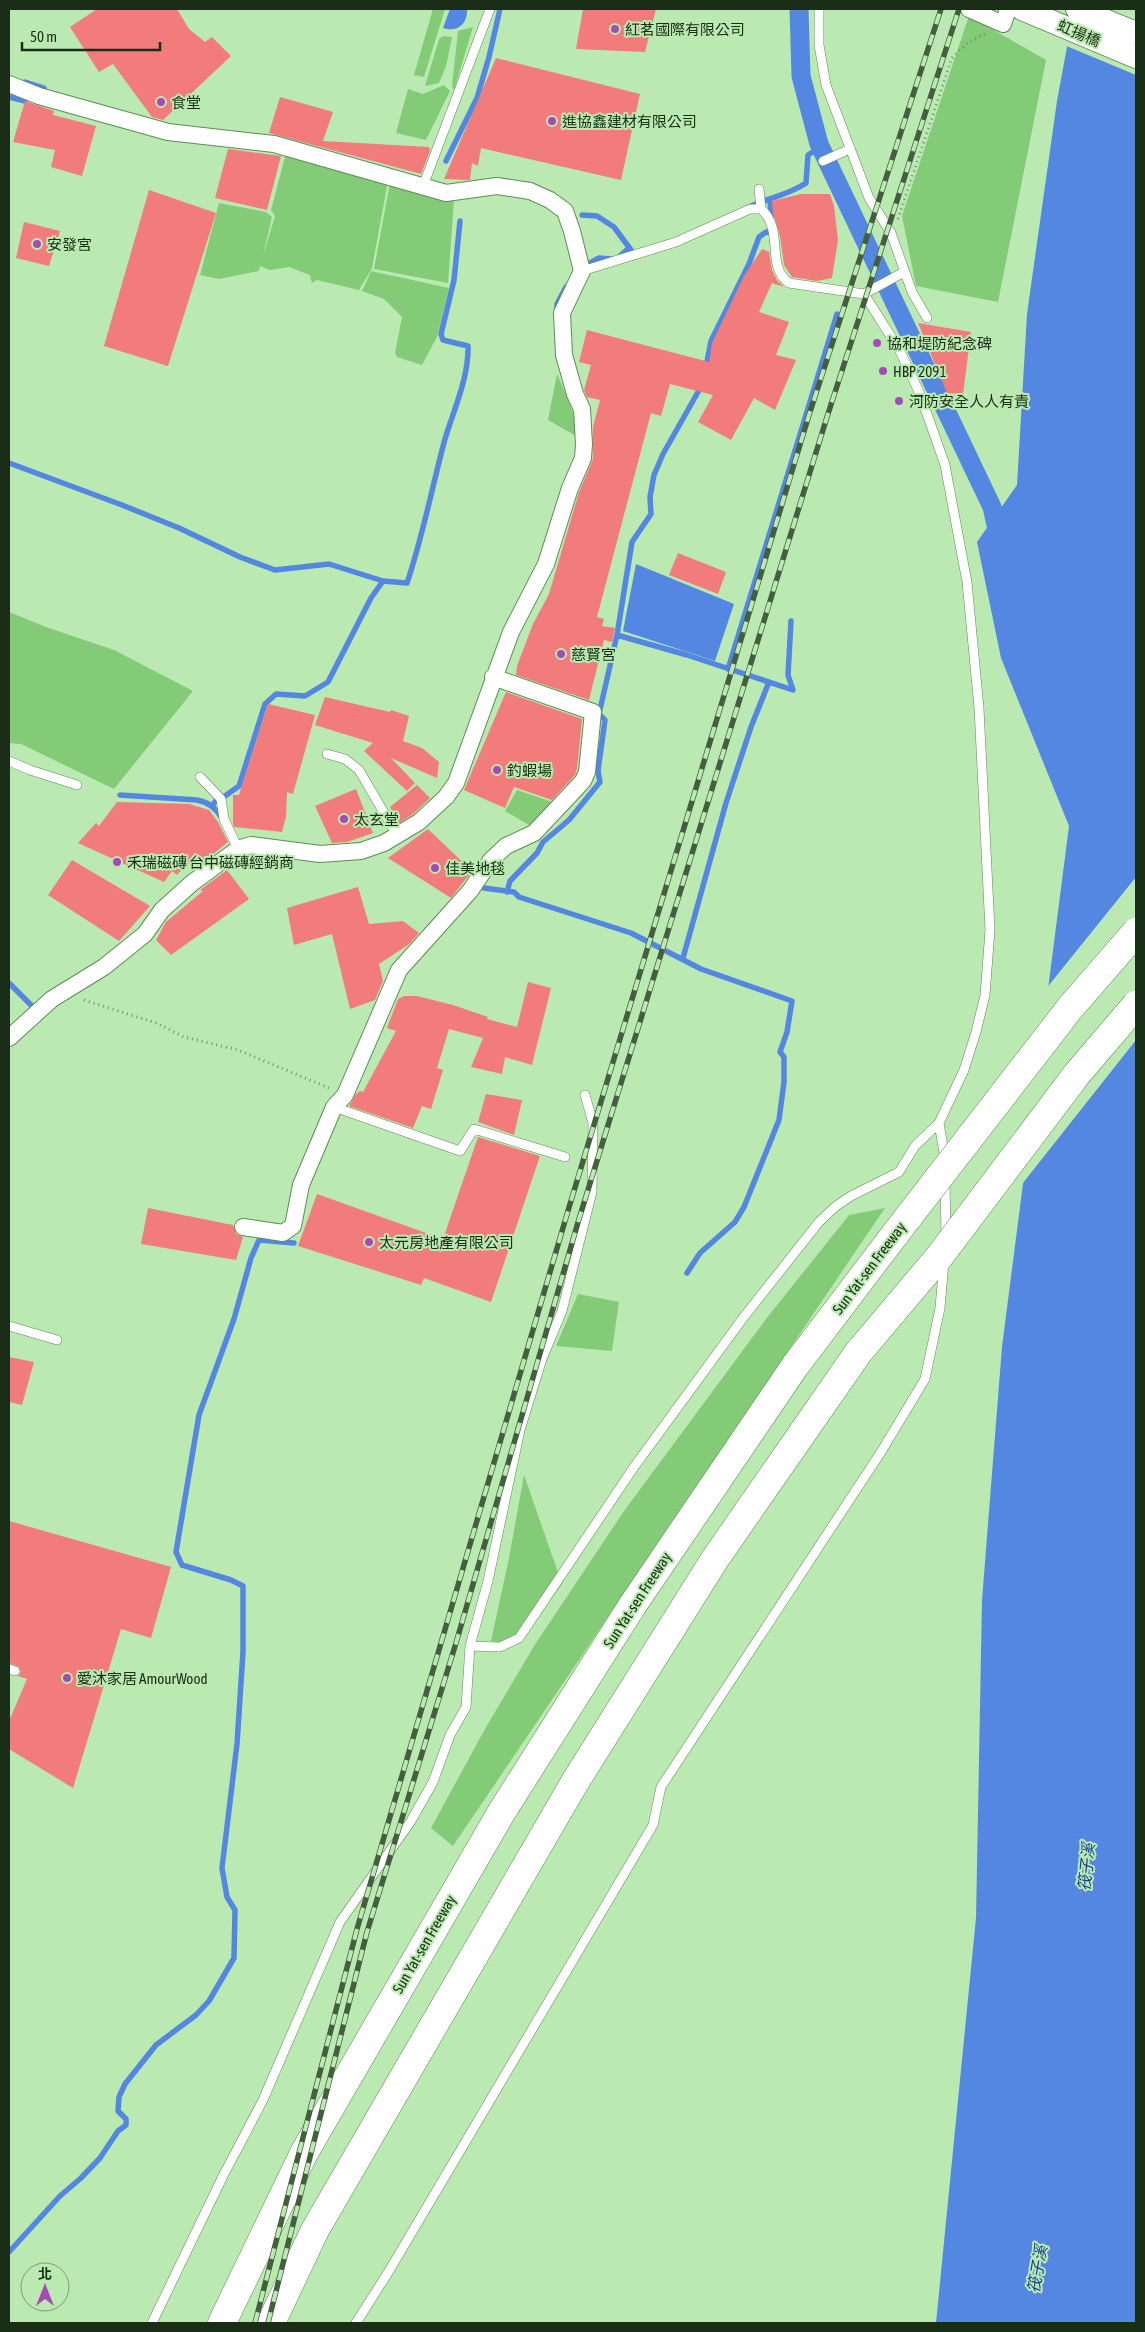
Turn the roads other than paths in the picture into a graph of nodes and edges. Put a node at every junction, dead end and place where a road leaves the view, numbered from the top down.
1 (490, 9) edge
2 (819, 9) edge
3 (969, 9) edge
4 (1022, 9) edge
5 (1077, 9) edge
6 (1006, 16) edge
7 (1136, 33) edge
8 (1136, 57) edge
9 (9, 84) edge
10 (850, 149) junction
11 (823, 161) dead end
12 (423, 186) junction
13 (760, 194) dead end
14 (761, 209) junction
15 (582, 272) junction
16 (904, 272) junction
17 (864, 294) junction
18 (927, 318) dead end
19 (493, 677) junction
20 (327, 754) dead end
21 (9, 760) edge
22 (200, 777) dead end
23 (76, 785) dead end
24 (397, 836) junction
25 (238, 849) junction
26 (1136, 932) edge
27 (1136, 1005) edge
28 (9, 1038) edge
29 (585, 1095) dead end
30 (340, 1101) junction
31 (939, 1123) junction
32 (565, 1157) dead end
33 (243, 1226) dead end
34 (9, 1326) edge
35 (57, 1340) dead end
36 (470, 1646) junction
37 (152, 2323) edge
38 (222, 2323) edge
39 (271, 2323) edge
40 (356, 2323) edge

1 - 12 lane
2 - 10 lane
3 - 6 street
4 - 8 street, 虹揚橋
5 - 7 street, 虹揚橋
9 - 12 street
10 - 11 lane
10 - 16 lane
12 - 15 street
13 - 14 lane
14 - 15 lane
14 - 17 lane
15 - 19 street
16 - 17 lane
16 - 18 lane
17 - 31 lane
19 - 24 street
19 - 30 street
20 - 24 lane
21 - 23 lane
22 - 25 lane
24 - 25 street
25 - 28 street
26 - 38 highway, Sun Yat-sen Freeway, bridge
27 - 39 highway, bridge
29 - 36 lane
30 - 32 lane
30 - 33 street
31 - 36 lane
31 - 40 lane
34 - 35 lane
36 - 37 lane

